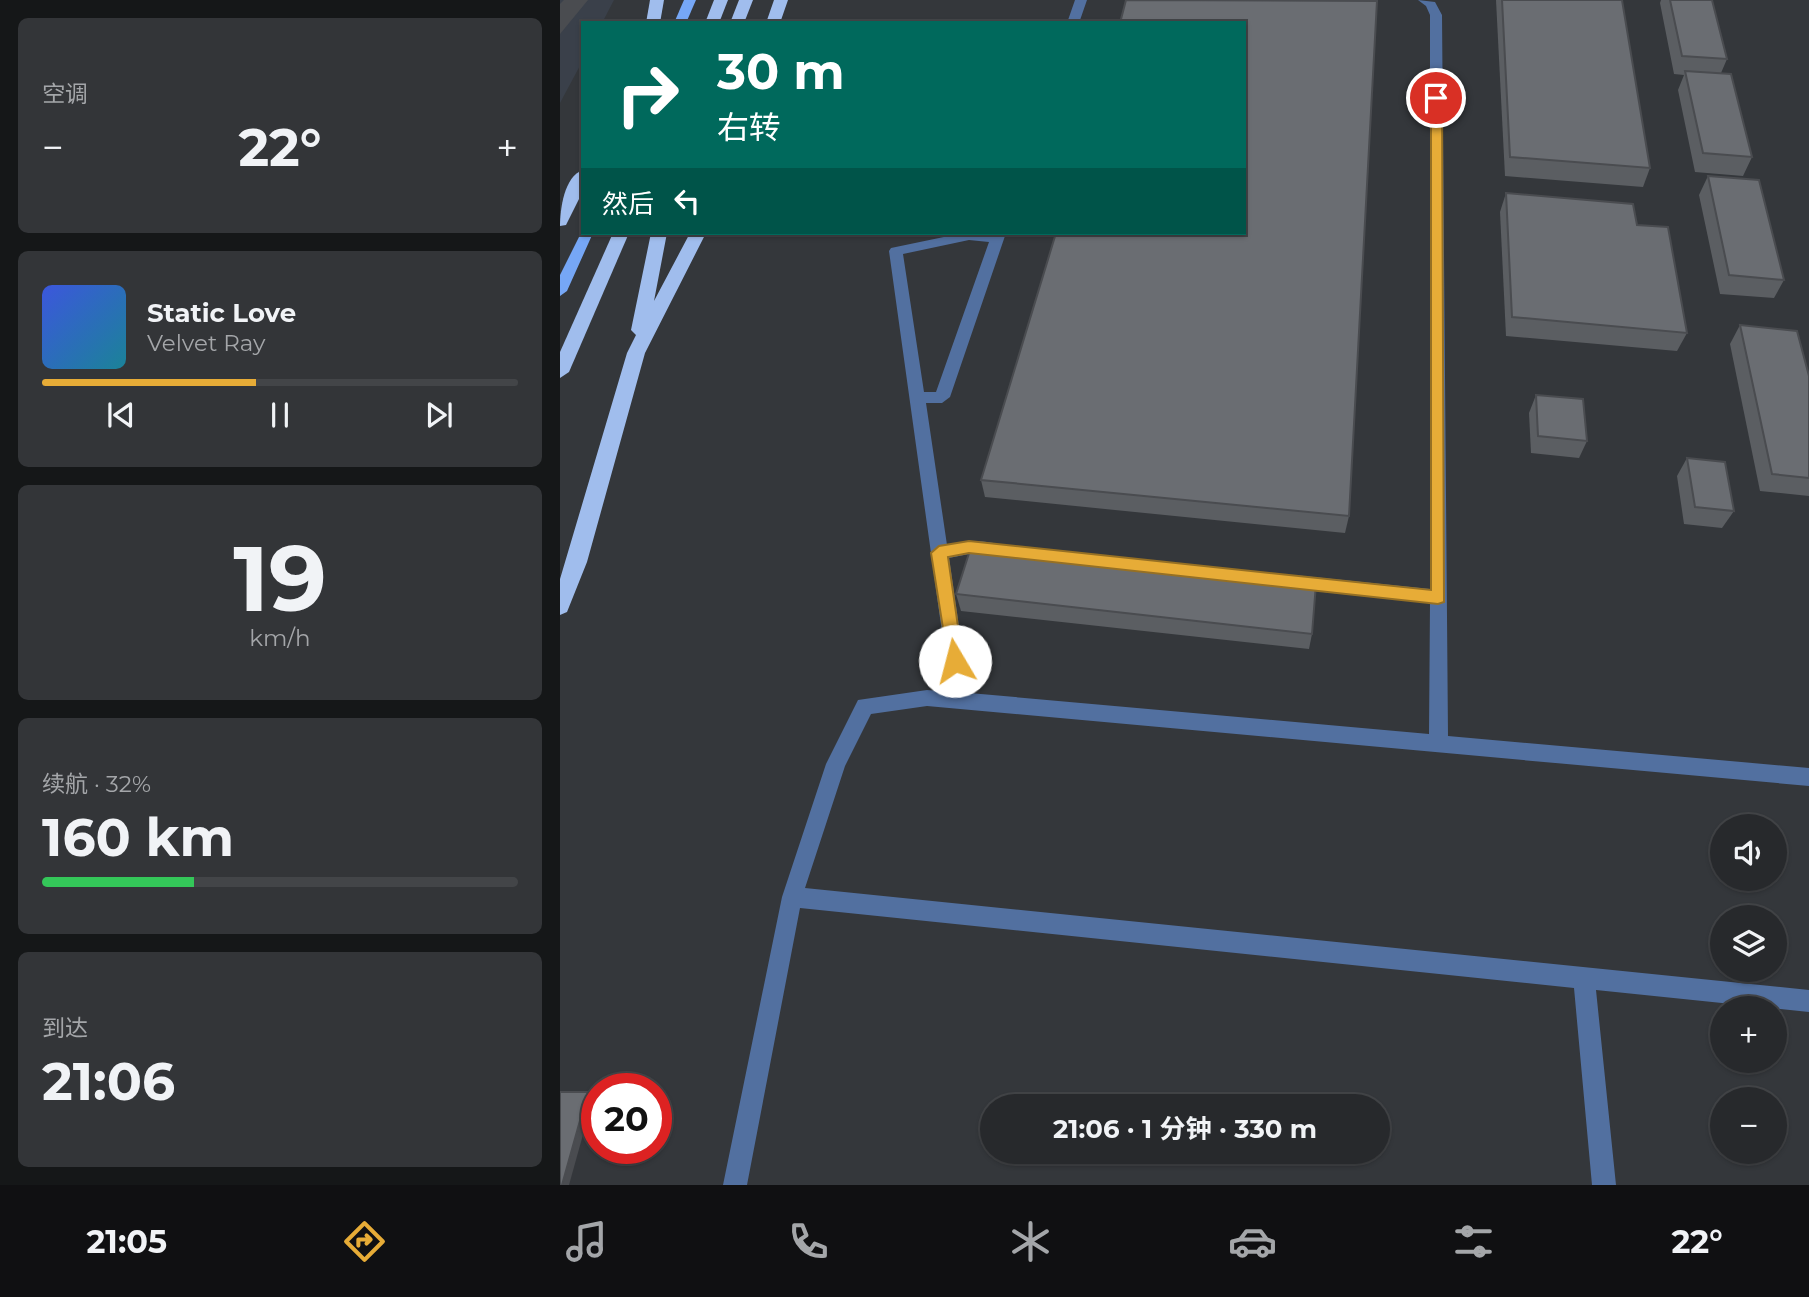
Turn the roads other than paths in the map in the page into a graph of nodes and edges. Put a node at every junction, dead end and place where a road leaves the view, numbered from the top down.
1 (657, 0) edge
2 (690, 0) edge
3 (721, 0) edge
4 (746, 0) edge
5 (781, 0) edge
6 (1081, 0) edge
7 (1424, 0) edge
8 (653, 21) edge
9 (681, 21) edge
10 (713, 21) edge
11 (738, 21) edge
12 (774, 21) edge
13 (1074, 21) edge
14 (581, 179) edge
15 (560, 222) edge
16 (585, 235) edge
17 (620, 235) edge
18 (659, 235) edge
19 (697, 235) edge
20 (998, 235) edge
21 (560, 291) edge
22 (636, 353) junction
23 (560, 372) edge
24 (917, 398) junction
25 (1010, 552) edge
26 (939, 553) junction
27 (1273, 580) edge
28 (1438, 597) junction
29 (560, 606) edge
30 (947, 700) junction
31 (1439, 744) junction
32 (1809, 777) edge
33 (792, 897) junction
34 (1584, 978) junction
35 (1809, 1001) edge
36 (735, 1185) edge
37 (1604, 1185) edge

1 - 8 highway
2 - 9 main road
3 - 10 highway
4 - 11 highway
5 - 12 highway
6 - 13 street
7 - 28 street
14 - 15 highway
16 - 21 main road
17 - 23 highway
18 - 22 highway
19 - 22 highway
20 - 24 street
20 - 24 street
22 - 29 highway
24 - 26 street
25 - 26 street
26 - 30 street
27 - 28 street
28 - 31 street
30 - 31 street
30 - 33 street
31 - 32 street
33 - 34 street
33 - 36 street
34 - 35 street
34 - 37 street

